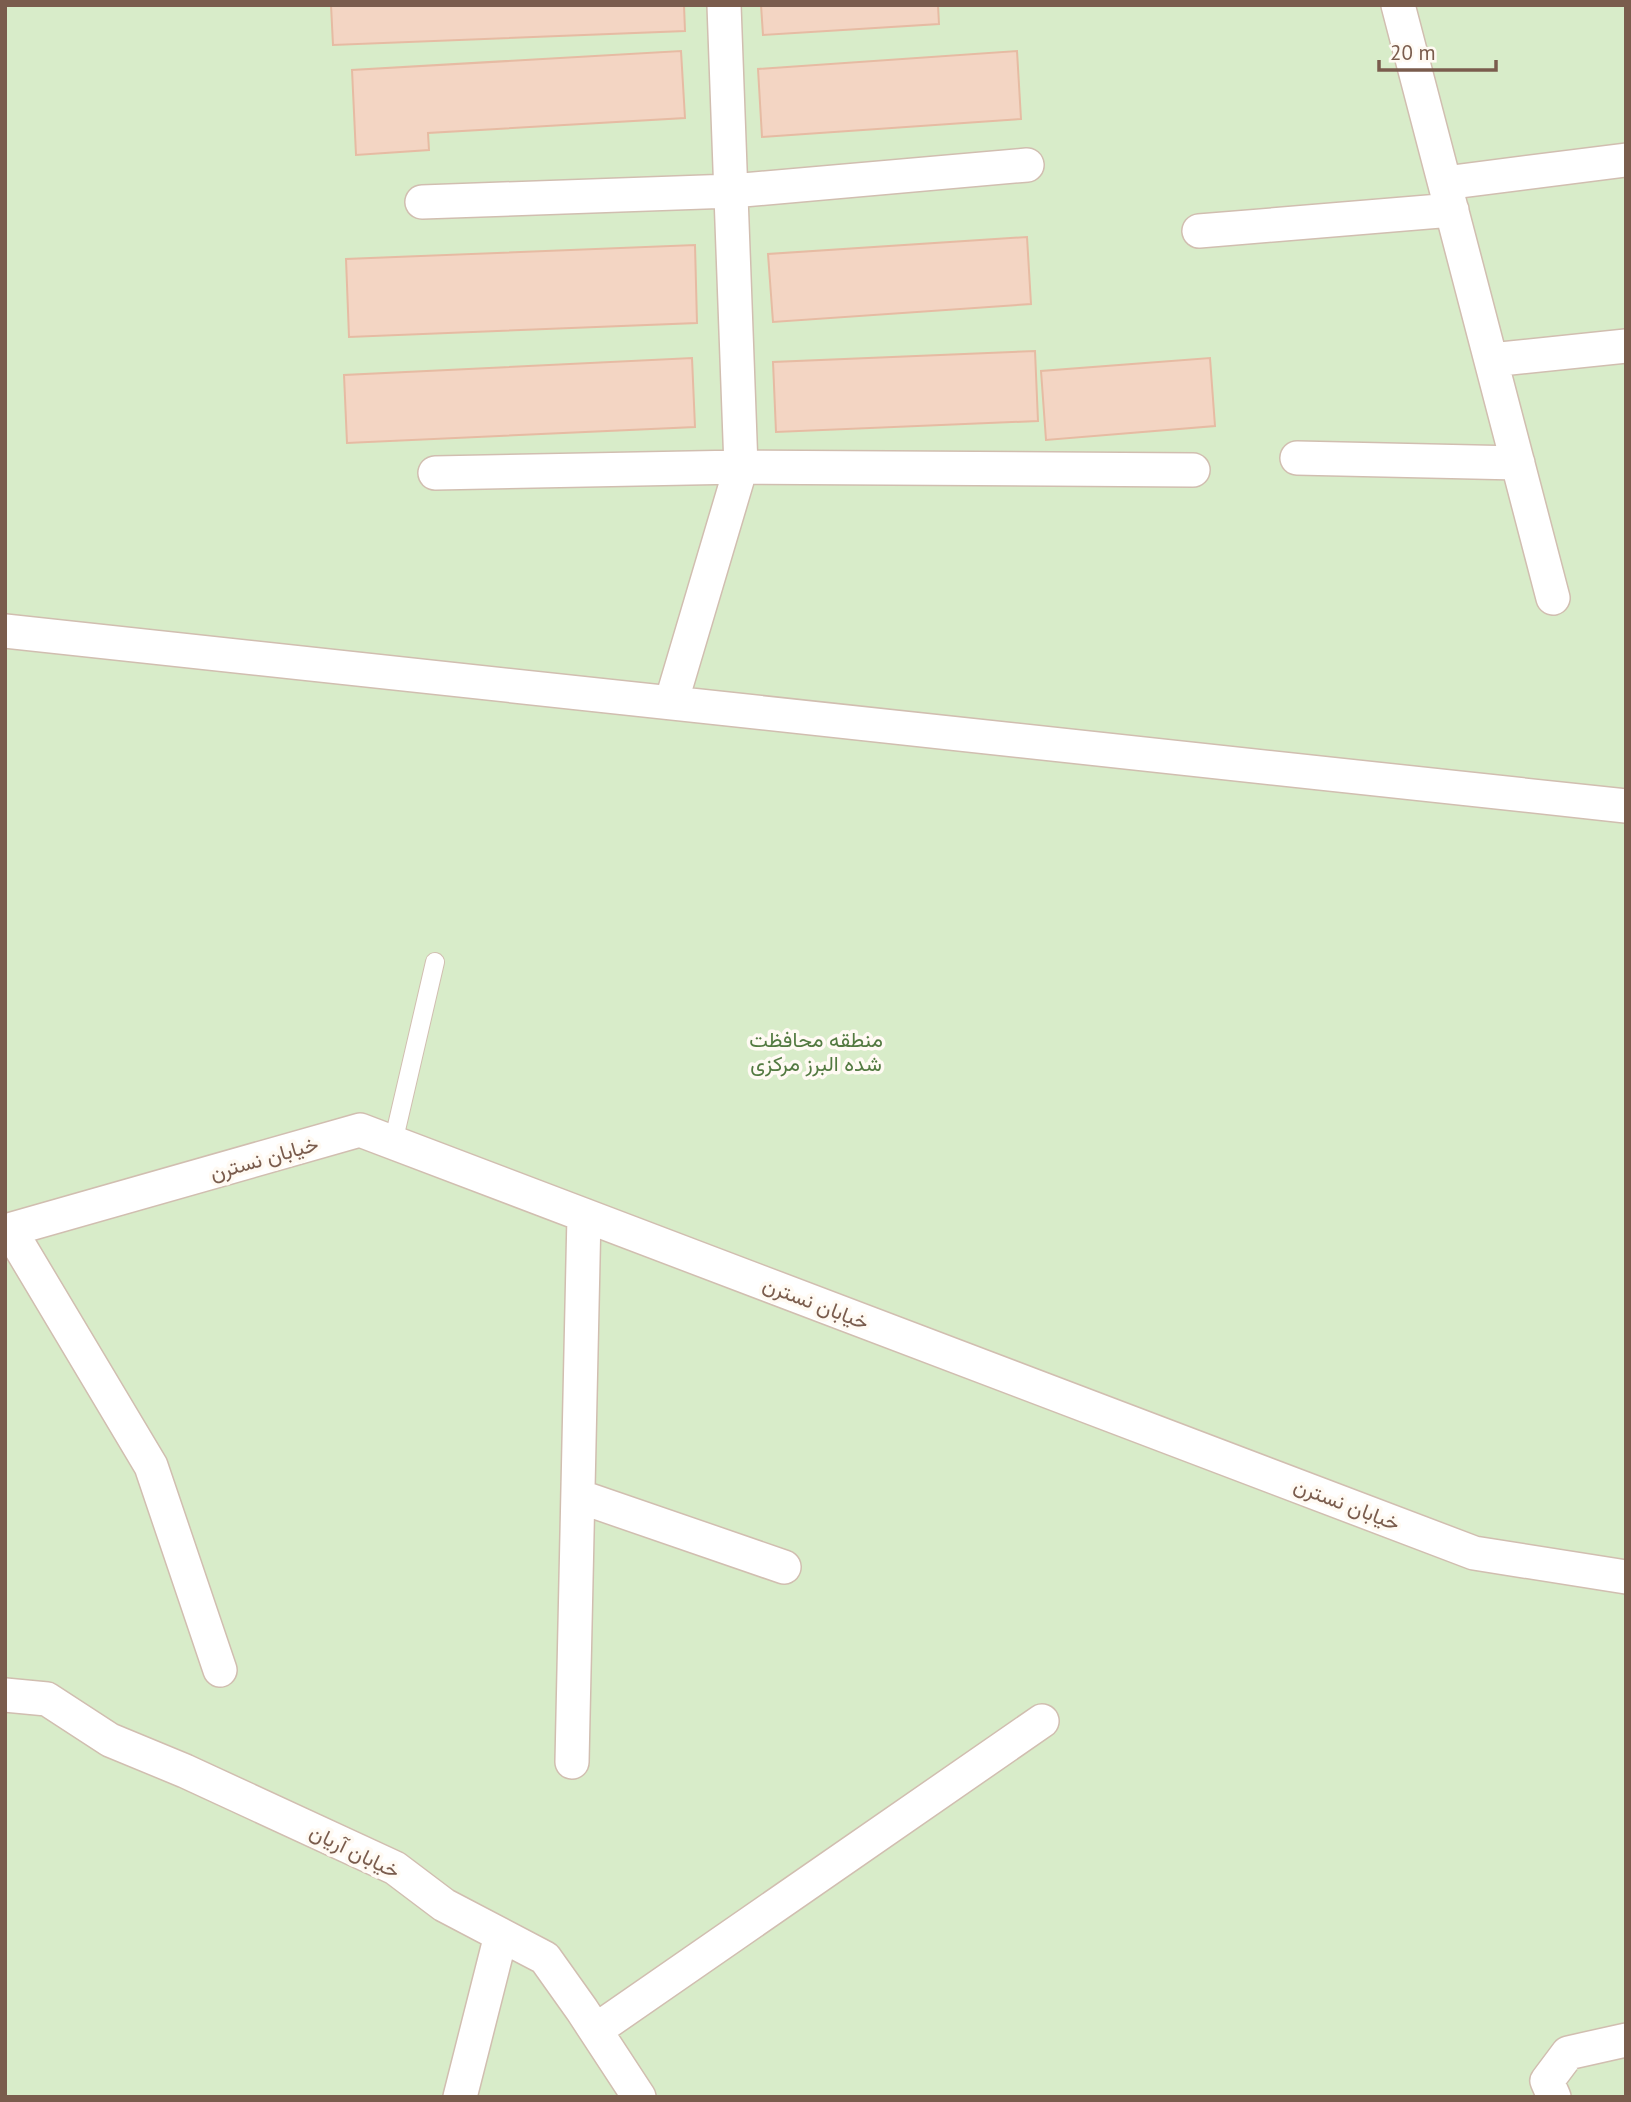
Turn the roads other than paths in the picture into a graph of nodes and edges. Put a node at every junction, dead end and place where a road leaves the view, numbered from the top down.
1 (724, 5) edge
2 (1398, 5) edge
3 (1626, 160) edge
4 (1027, 165) dead end
5 (732, 191) junction
6 (1448, 196) junction
7 (422, 202) dead end
8 (1199, 231) dead end
9 (1626, 345) edge
10 (1491, 360) junction
11 (1297, 458) dead end
12 (1518, 463) junction
13 (741, 467) junction
14 (1193, 470) dead end
15 (435, 473) dead end
16 (1553, 598) dead end
17 (5, 631) edge
18 (671, 703) junction
19 (1626, 806) edge
20 (435, 962) dead end
21 (393, 1143) junction
22 (584, 1215) junction
23 (8, 1230) edge
24 (578, 1496) junction
25 (785, 1567) dead end
26 (1626, 1577) edge
27 (220, 1671) dead end
28 (5, 1695) edge
29 (1042, 1721) dead end
30 (572, 1762) dead end
31 (501, 1935) junction
32 (596, 2030) junction
33 (1626, 2040) edge
34 (460, 2097) edge
35 (639, 2097) edge
36 (1555, 2097) edge

1 - 5 street
2 - 6 street
3 - 6 street
4 - 5 street
5 - 7 street
5 - 13 street
6 - 8 street
6 - 10 street
9 - 10 street
10 - 12 street
11 - 12 street
12 - 16 street
13 - 14 street
13 - 15 street
13 - 18 street
17 - 18 street
18 - 19 street
20 - 21 lane
21 - 22 street, خیابان نسترن
21 - 23 street, خیابان نسترن
22 - 24 street
22 - 26 street, خیابان نسترن
23 - 27 street
24 - 25 street
24 - 30 street
28 - 31 street, خیابان آریان
29 - 32 street
31 - 32 street, خیابان آریان
31 - 34 street
32 - 35 street, خیابان آریان
33 - 36 street

